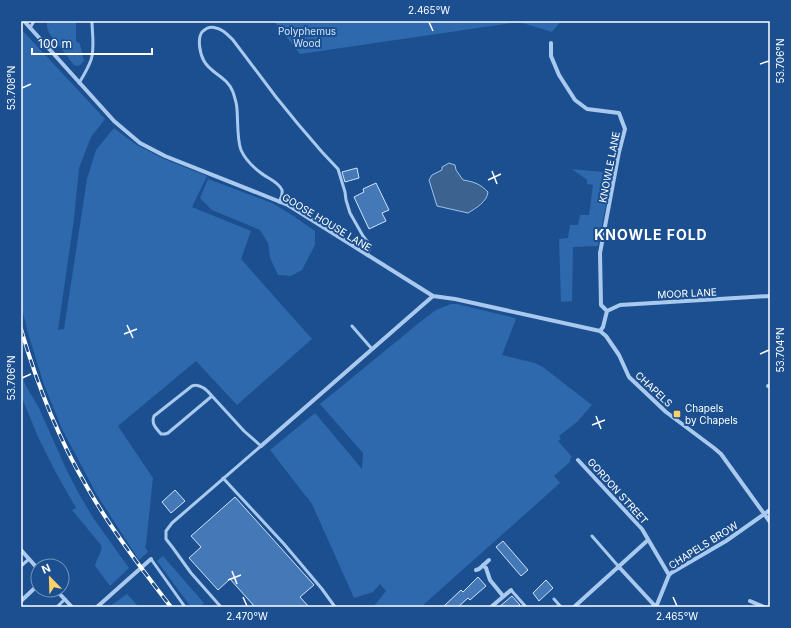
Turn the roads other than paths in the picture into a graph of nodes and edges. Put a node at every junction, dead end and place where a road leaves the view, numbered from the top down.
1 (24, 21) edge
2 (34, 21) edge
3 (92, 21) edge
4 (30, 28) junction
5 (551, 43) dead end
6 (79, 82) junction
7 (279, 202) junction
8 (367, 255) junction
9 (433, 296) junction
10 (770, 296) edge
11 (607, 311) junction
12 (352, 326) dead end
13 (600, 331) junction
14 (372, 349) junction
15 (212, 396) junction
16 (261, 446) junction
17 (578, 460) dead end
18 (224, 478) junction
19 (770, 510) edge
20 (764, 514) junction
21 (770, 522) edge
22 (592, 536) dead end
23 (648, 540) junction
24 (21, 550) edge
25 (151, 558) joint
26 (29, 559) joint
27 (489, 560) dead end
28 (483, 565) junction
29 (21, 566) edge
30 (619, 567) junction
31 (476, 570) dead end
32 (669, 575) junction
33 (511, 590) joint
34 (30, 593) edge
35 (503, 596) junction
36 (554, 599) dead end
37 (65, 600) joint
38 (21, 601) edge
39 (750, 601) dead end
40 (99, 606) edge
41 (57, 607) edge
42 (72, 607) edge
43 (185, 607) edge
44 (221, 607) edge
45 (334, 607) edge
46 (491, 607) edge
47 (526, 607) edge
48 (561, 607) edge
49 (574, 607) edge
50 (656, 607) edge
51 (764, 607) edge

1 - 4 street, GOOSE HOUSE LANE
2 - 4 lane
3 - 6 lane
4 - 6 street, GOOSE HOUSE LANE
5 - 11 street, KNOWLE LANE
6 - 7 street, GOOSE HOUSE LANE
7 - 8 street, GOOSE HOUSE LANE
7 - 8 lane
8 - 9 street, GOOSE HOUSE LANE
9 - 13 street, GOOSE HOUSE LANE
9 - 14 street
10 - 11 street, MOOR LANE
11 - 13 street
12 - 14 lane
13 - 20 street, CHAPELS
14 - 16 street
15 - 15 lane
15 - 16 lane
16 - 18 lane
17 - 23 street, GORDON STREET
18 - 44 lane
18 - 45 lane
19 - 20 street, CHAPELS BROW
20 - 21 street, CHAPELS
20 - 32 street, CHAPELS BROW
22 - 30 lane
23 - 30 street
23 - 32 street, GORDON STREET
24 - 26 street
25 - 40 street
25 - 43 lane
26 - 29 lane
27 - 28 street
28 - 31 street
28 - 35 street
30 - 49 street
30 - 50 street
32 - 50 street
33 - 35 street
33 - 47 lane
34 - 38 street
35 - 46 street
36 - 48 lane
37 - 41 lane
37 - 42 street
39 - 51 street

